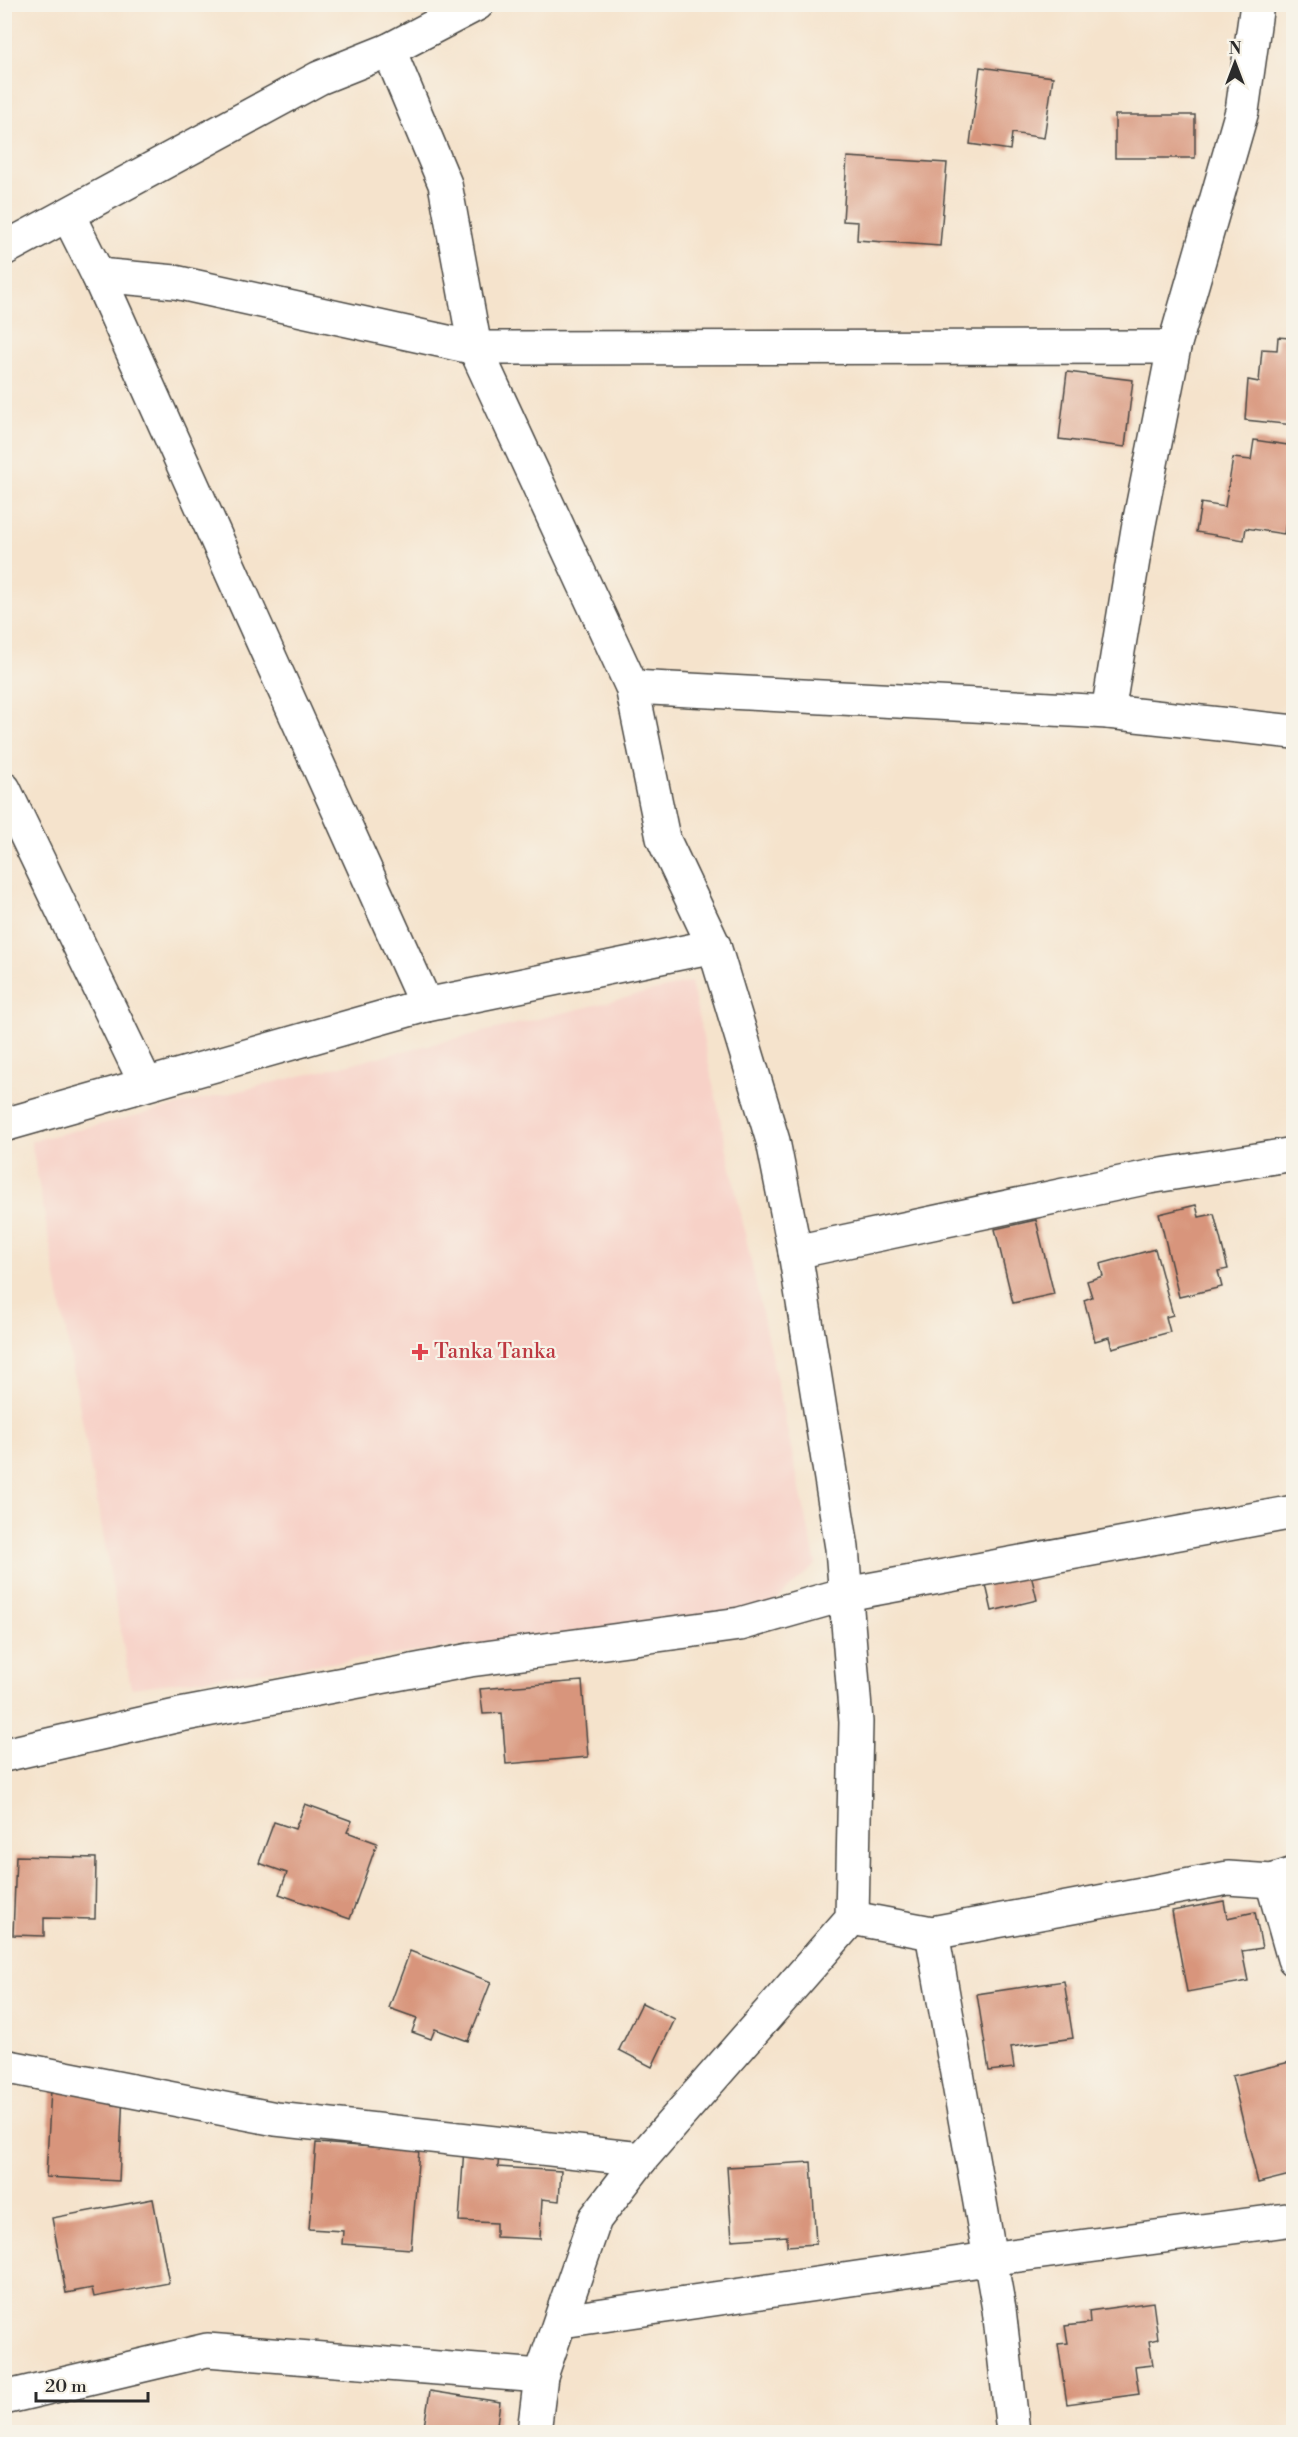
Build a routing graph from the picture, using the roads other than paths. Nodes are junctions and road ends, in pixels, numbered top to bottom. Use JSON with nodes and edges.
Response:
{"nodes":[{"id":1,"x":477,"y":4,"type":"edge"},
{"id":2,"x":1257,"y":4,"type":"edge"},
{"id":3,"x":389,"y":50,"type":"junction"},
{"id":4,"x":68,"y":215,"type":"junction"},
{"id":5,"x":4,"y":249,"type":"edge"},
{"id":6,"x":98,"y":275,"type":"junction"},
{"id":7,"x":1174,"y":347,"type":"junction"},
{"id":8,"x":475,"y":348,"type":"junction"},
{"id":9,"x":632,"y":687,"type":"junction"},
{"id":10,"x":1107,"y":712,"type":"junction"},
{"id":11,"x":1293,"y":732,"type":"edge"},
{"id":12,"x":4,"y":789,"type":"edge"},
{"id":13,"x":714,"y":946,"type":"junction"},
{"id":14,"x":426,"y":1005,"type":"junction"},
{"id":15,"x":146,"y":1084,"type":"junction"},
{"id":16,"x":4,"y":1125,"type":"edge"},
{"id":17,"x":1293,"y":1154,"type":"edge"},
{"id":18,"x":795,"y":1252,"type":"junction"},
{"id":19,"x":1293,"y":1512,"type":"edge"},
{"id":20,"x":846,"y":1594,"type":"junction"},
{"id":21,"x":4,"y":1755,"type":"edge"},
{"id":22,"x":1282,"y":1878,"type":"edge"},
{"id":23,"x":852,"y":1918,"type":"junction"},
{"id":24,"x":932,"y":1933,"type":"junction"},
{"id":25,"x":1293,"y":1959,"type":"edge"},
{"id":26,"x":4,"y":2066,"type":"edge"},
{"id":27,"x":640,"y":2159,"type":"junction"},
{"id":28,"x":1293,"y":2219,"type":"edge"},
{"id":29,"x":988,"y":2259,"type":"junction"},
{"id":30,"x":562,"y":2321,"type":"junction"},
{"id":31,"x":541,"y":2376,"type":"junction"},
{"id":32,"x":4,"y":2398,"type":"edge"},
{"id":33,"x":534,"y":2433,"type":"edge"},
{"id":34,"x":1012,"y":2433,"type":"edge"}],
"edges":[{"from":1,"to":3,"type":"street"},
{"from":2,"to":7,"type":"street"},
{"from":3,"to":4,"type":"street"},
{"from":3,"to":8,"type":"street"},
{"from":4,"to":5,"type":"street"},
{"from":4,"to":6,"type":"street"},
{"from":6,"to":8,"type":"street"},
{"from":6,"to":14,"type":"street"},
{"from":7,"to":8,"type":"street"},
{"from":7,"to":10,"type":"street"},
{"from":8,"to":9,"type":"street"},
{"from":9,"to":10,"type":"street"},
{"from":9,"to":13,"type":"street"},
{"from":10,"to":11,"type":"street"},
{"from":12,"to":15,"type":"street"},
{"from":13,"to":14,"type":"street"},
{"from":13,"to":18,"type":"street"},
{"from":14,"to":15,"type":"street"},
{"from":15,"to":16,"type":"street"},
{"from":17,"to":18,"type":"street"},
{"from":18,"to":20,"type":"street"},
{"from":19,"to":20,"type":"street"},
{"from":20,"to":21,"type":"street"},
{"from":20,"to":23,"type":"street"},
{"from":22,"to":24,"type":"street"},
{"from":22,"to":25,"type":"street"},
{"from":23,"to":24,"type":"street"},
{"from":23,"to":27,"type":"street"},
{"from":24,"to":29,"type":"street"},
{"from":26,"to":27,"type":"street"},
{"from":27,"to":30,"type":"street"},
{"from":28,"to":29,"type":"street"},
{"from":29,"to":30,"type":"street"},
{"from":29,"to":34,"type":"street"},
{"from":30,"to":31,"type":"street"},
{"from":31,"to":32,"type":"street"},
{"from":31,"to":33,"type":"street"}]}
